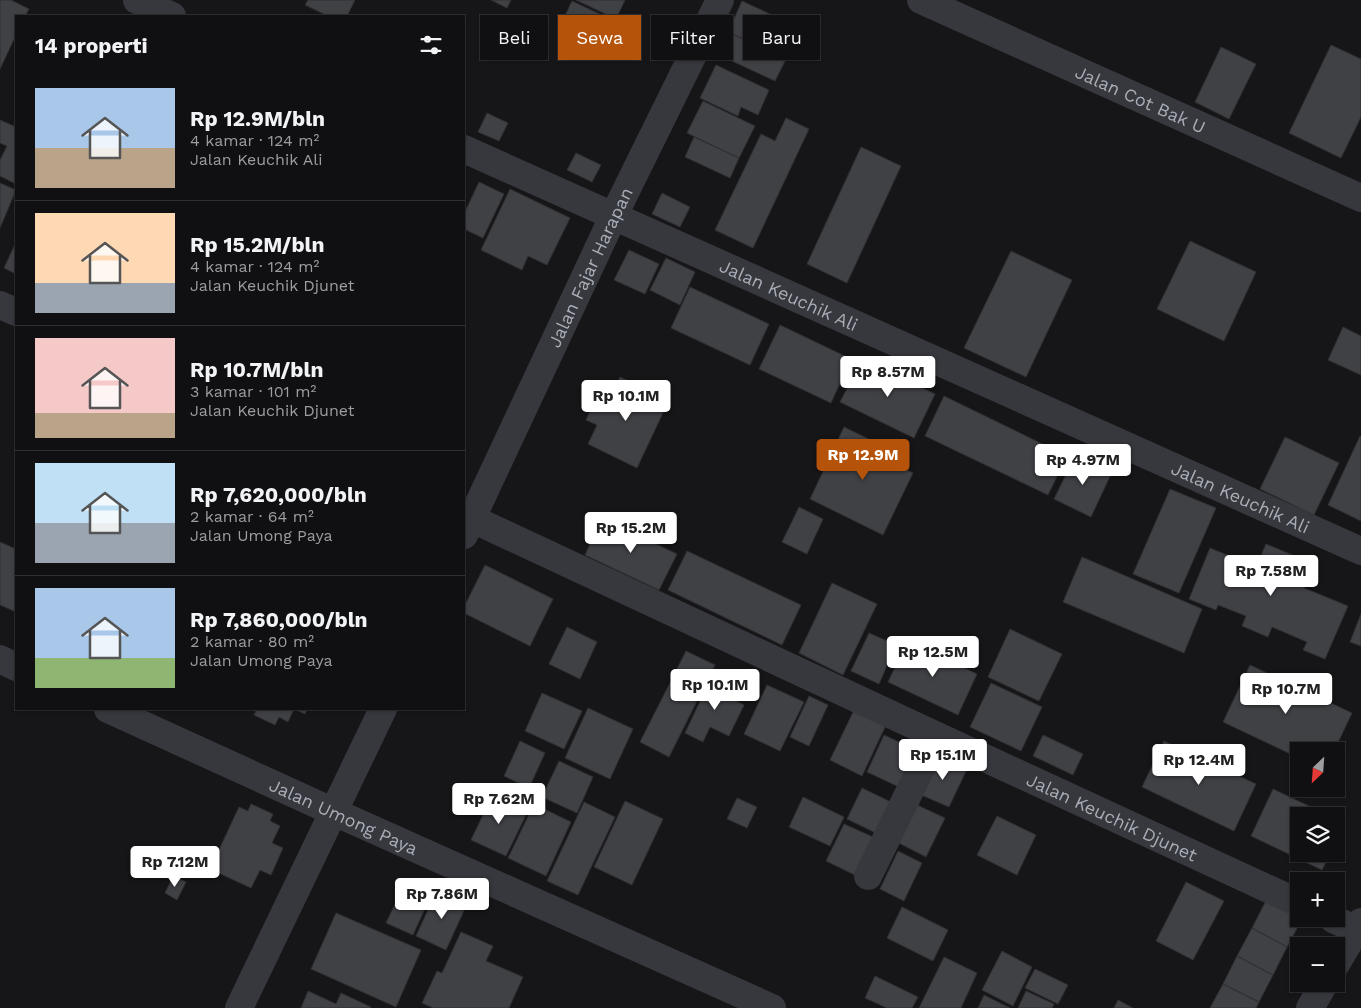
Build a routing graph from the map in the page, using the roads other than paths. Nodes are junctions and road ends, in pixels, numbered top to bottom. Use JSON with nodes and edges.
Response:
{"nodes":[{"id":1,"x":137,"y":0,"type":"edge"},
{"id":2,"x":720,"y":0,"type":"edge"},
{"id":3,"x":921,"y":0,"type":"edge"},
{"id":4,"x":170,"y":15,"type":"edge"},
{"id":5,"x":465,"y":149,"type":"edge"},
{"id":6,"x":1361,"y":198,"type":"edge"},
{"id":7,"x":613,"y":217,"type":"junction"},
{"id":8,"x":0,"y":305,"type":"edge"},
{"id":9,"x":15,"y":312,"type":"edge"},
{"id":10,"x":466,"y":523,"type":"edge"},
{"id":11,"x":1361,"y":551,"type":"edge"},
{"id":12,"x":0,"y":659,"type":"edge"},
{"id":13,"x":15,"y":666,"type":"edge"},
{"id":14,"x":110,"y":710,"type":"edge"},
{"id":15,"x":383,"y":710,"type":"edge"},
{"id":16,"x":936,"y":736,"type":"junction"},
{"id":17,"x":334,"y":812,"type":"junction"},
{"id":18,"x":868,"y":876,"type":"dead end"},
{"id":19,"x":1290,"y":899,"type":"edge"},
{"id":20,"x":1345,"y":922,"type":"edge"},
{"id":21,"x":1359,"y":926,"type":"edge"},
{"id":22,"x":1345,"y":949,"type":"edge"},
{"id":23,"x":1319,"y":992,"type":"edge"},
{"id":24,"x":239,"y":1008,"type":"edge"},
{"id":25,"x":772,"y":1008,"type":"edge"},
{"id":26,"x":1310,"y":1008,"type":"edge"}],
"edges":[{"from":1,"to":4,"type":"street"},
{"from":2,"to":7,"type":"street","name":"Jalan Fajar Harapan"},
{"from":3,"to":6,"type":"street","name":"Jalan Cot Bak U"},
{"from":5,"to":7,"type":"street","name":"Jalan Keuchik Ali"},
{"from":7,"to":10,"type":"street","name":"Jalan Fajar Harapan"},
{"from":7,"to":11,"type":"street","name":"Jalan Keuchik Ali"},
{"from":8,"to":9,"type":"street"},
{"from":10,"to":16,"type":"street","name":"Jalan Keuchik Djunet"},
{"from":12,"to":13,"type":"street"},
{"from":14,"to":17,"type":"street","name":"Jalan Umong Paya"},
{"from":15,"to":17,"type":"street"},
{"from":16,"to":18,"type":"street"},
{"from":16,"to":19,"type":"street","name":"Jalan Keuchik Djunet"},
{"from":17,"to":24,"type":"street"},
{"from":17,"to":25,"type":"street","name":"Jalan Umong Paya"},
{"from":20,"to":21,"type":"street"},
{"from":21,"to":22,"type":"street"},
{"from":23,"to":26,"type":"street"}]}
